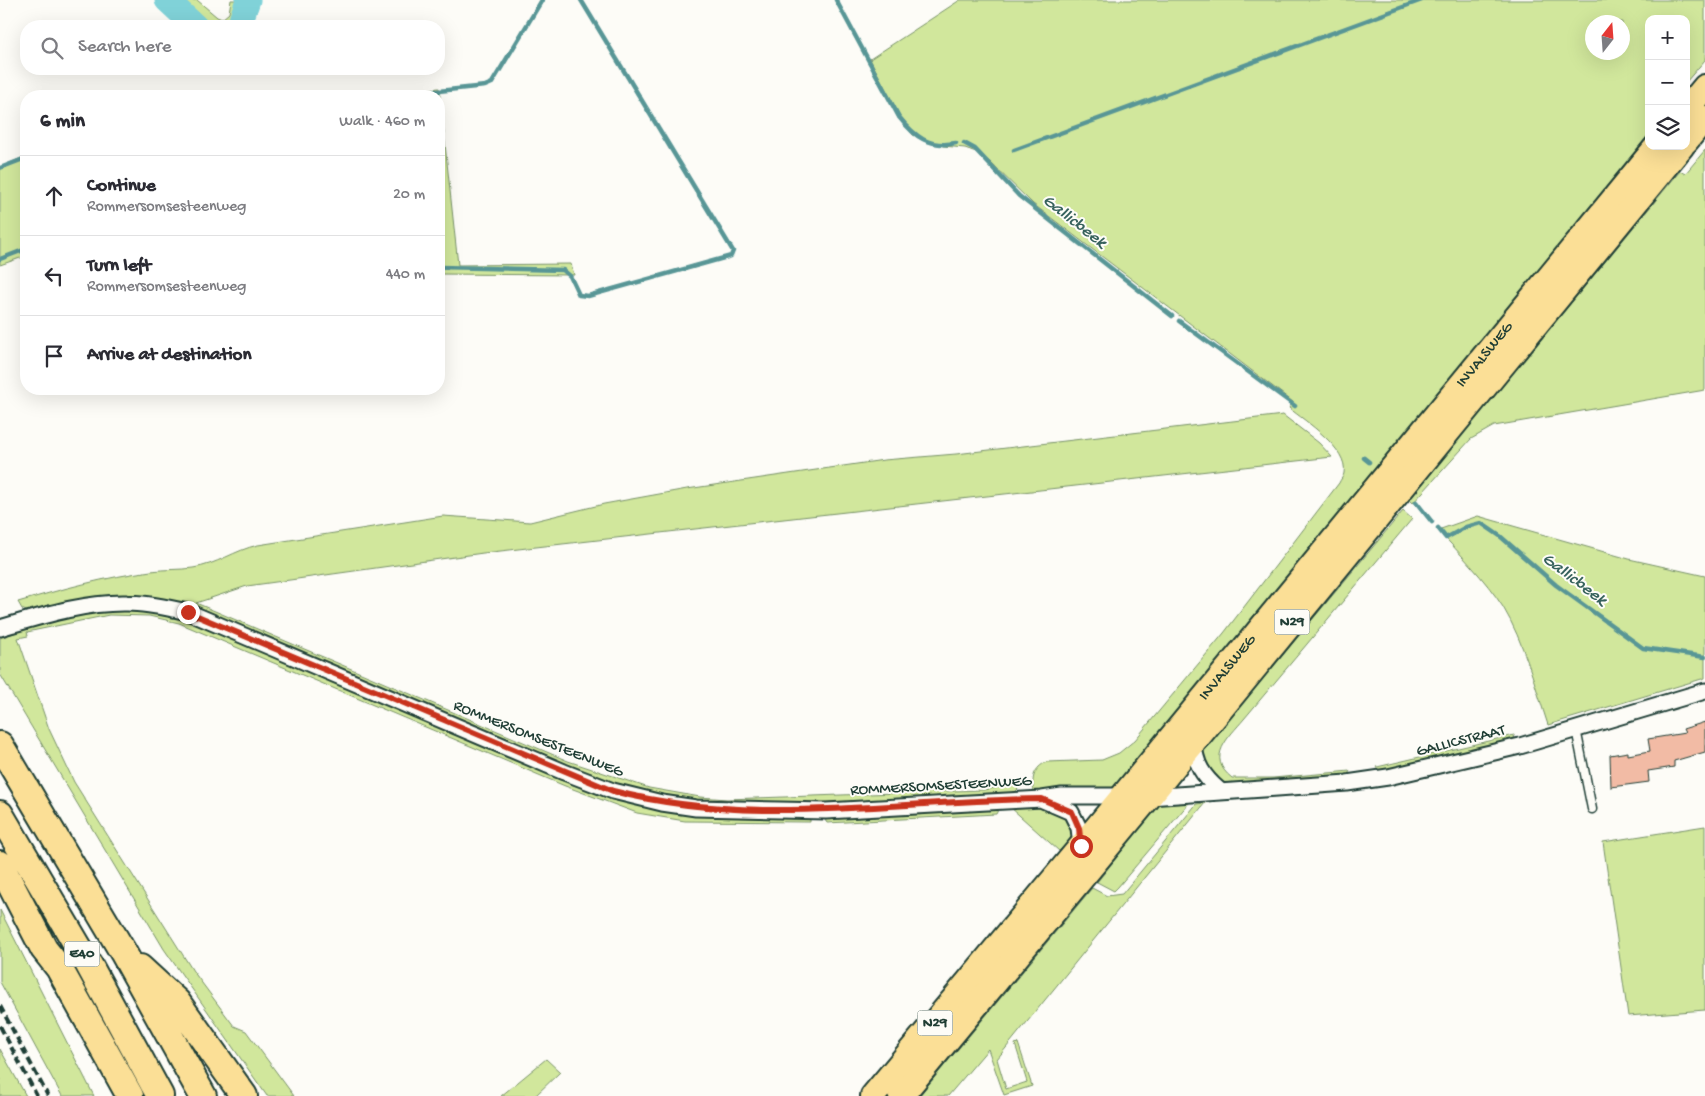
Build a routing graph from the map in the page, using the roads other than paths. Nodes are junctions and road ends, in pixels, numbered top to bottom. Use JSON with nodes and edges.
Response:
{"nodes":[{"id":1,"x":1705,"y":87,"type":"edge"},
{"id":2,"x":1690,"y":105,"type":"edge"},
{"id":3,"x":1705,"y":118,"type":"edge"},
{"id":4,"x":1690,"y":136,"type":"edge"},
{"id":5,"x":1654,"y":150,"type":"edge"},
{"id":6,"x":1679,"y":150,"type":"edge"},
{"id":7,"x":0,"y":628,"type":"edge"},
{"id":8,"x":1705,"y":691,"type":"edge"},
{"id":9,"x":1576,"y":729,"type":"junction"},
{"id":10,"x":1194,"y":743,"type":"junction"},
{"id":11,"x":0,"y":746,"type":"edge"},
{"id":12,"x":1219,"y":790,"type":"junction"},
{"id":13,"x":1123,"y":796,"type":"junction"},
{"id":14,"x":1149,"y":797,"type":"junction"},
{"id":15,"x":1042,"y":799,"type":"junction"},
{"id":16,"x":1592,"y":809,"type":"dead end"},
{"id":17,"x":0,"y":814,"type":"edge"},
{"id":18,"x":1081,"y":846,"type":"junction"},
{"id":19,"x":0,"y":864,"type":"edge"},
{"id":20,"x":44,"y":949,"type":"junction"},
{"id":21,"x":123,"y":952,"type":"junction"},
{"id":22,"x":112,"y":1096,"type":"edge"},
{"id":23,"x":130,"y":1096,"type":"edge"},
{"id":24,"x":160,"y":1096,"type":"edge"},
{"id":25,"x":203,"y":1096,"type":"edge"},
{"id":26,"x":244,"y":1096,"type":"edge"},
{"id":27,"x":873,"y":1096,"type":"edge"},
{"id":28,"x":901,"y":1096,"type":"edge"}],
"edges":[{"from":1,"to":2,"type":"highway"},
{"from":3,"to":4,"type":"highway"},
{"from":5,"to":13,"type":"highway","name":"INVALSWEG","number":"N29"},
{"from":6,"to":10,"type":"highway","name":"INVALSWEG","number":"N29"},
{"from":7,"to":15,"type":"street","name":"ROMMERSOMSESTEENWEG"},
{"from":8,"to":9,"type":"street","name":"GALLICSTRAAT"},
{"from":9,"to":12,"type":"street","name":"GALLICSTRAAT"},
{"from":9,"to":16,"type":"lane"},
{"from":10,"to":12,"type":"street"},
{"from":10,"to":14,"type":"highway","name":"INVALSWEG","number":"N29"},
{"from":11,"to":21,"type":"highway","number":"E40"},
{"from":12,"to":14,"type":"street","name":"GALLICSTRAAT"},
{"from":13,"to":15,"type":"street","name":"ROMMERSOMSESTEENWEG"},
{"from":13,"to":18,"type":"highway","name":"INVALSWEG","number":"N29"},
{"from":14,"to":28,"type":"highway","name":"INVALSWEG","number":"N29"},
{"from":15,"to":18,"type":"street","name":"ROMMERSOMSESTEENWEG"},
{"from":17,"to":24,"type":"highway","number":"E40"},
{"from":18,"to":27,"type":"highway","name":"INVALSWEG","number":"N29"},
{"from":19,"to":20,"type":"highway"},
{"from":20,"to":22,"type":"highway"},
{"from":20,"to":23,"type":"highway"},
{"from":21,"to":25,"type":"highway","number":"E40"},
{"from":21,"to":26,"type":"highway"}]}
